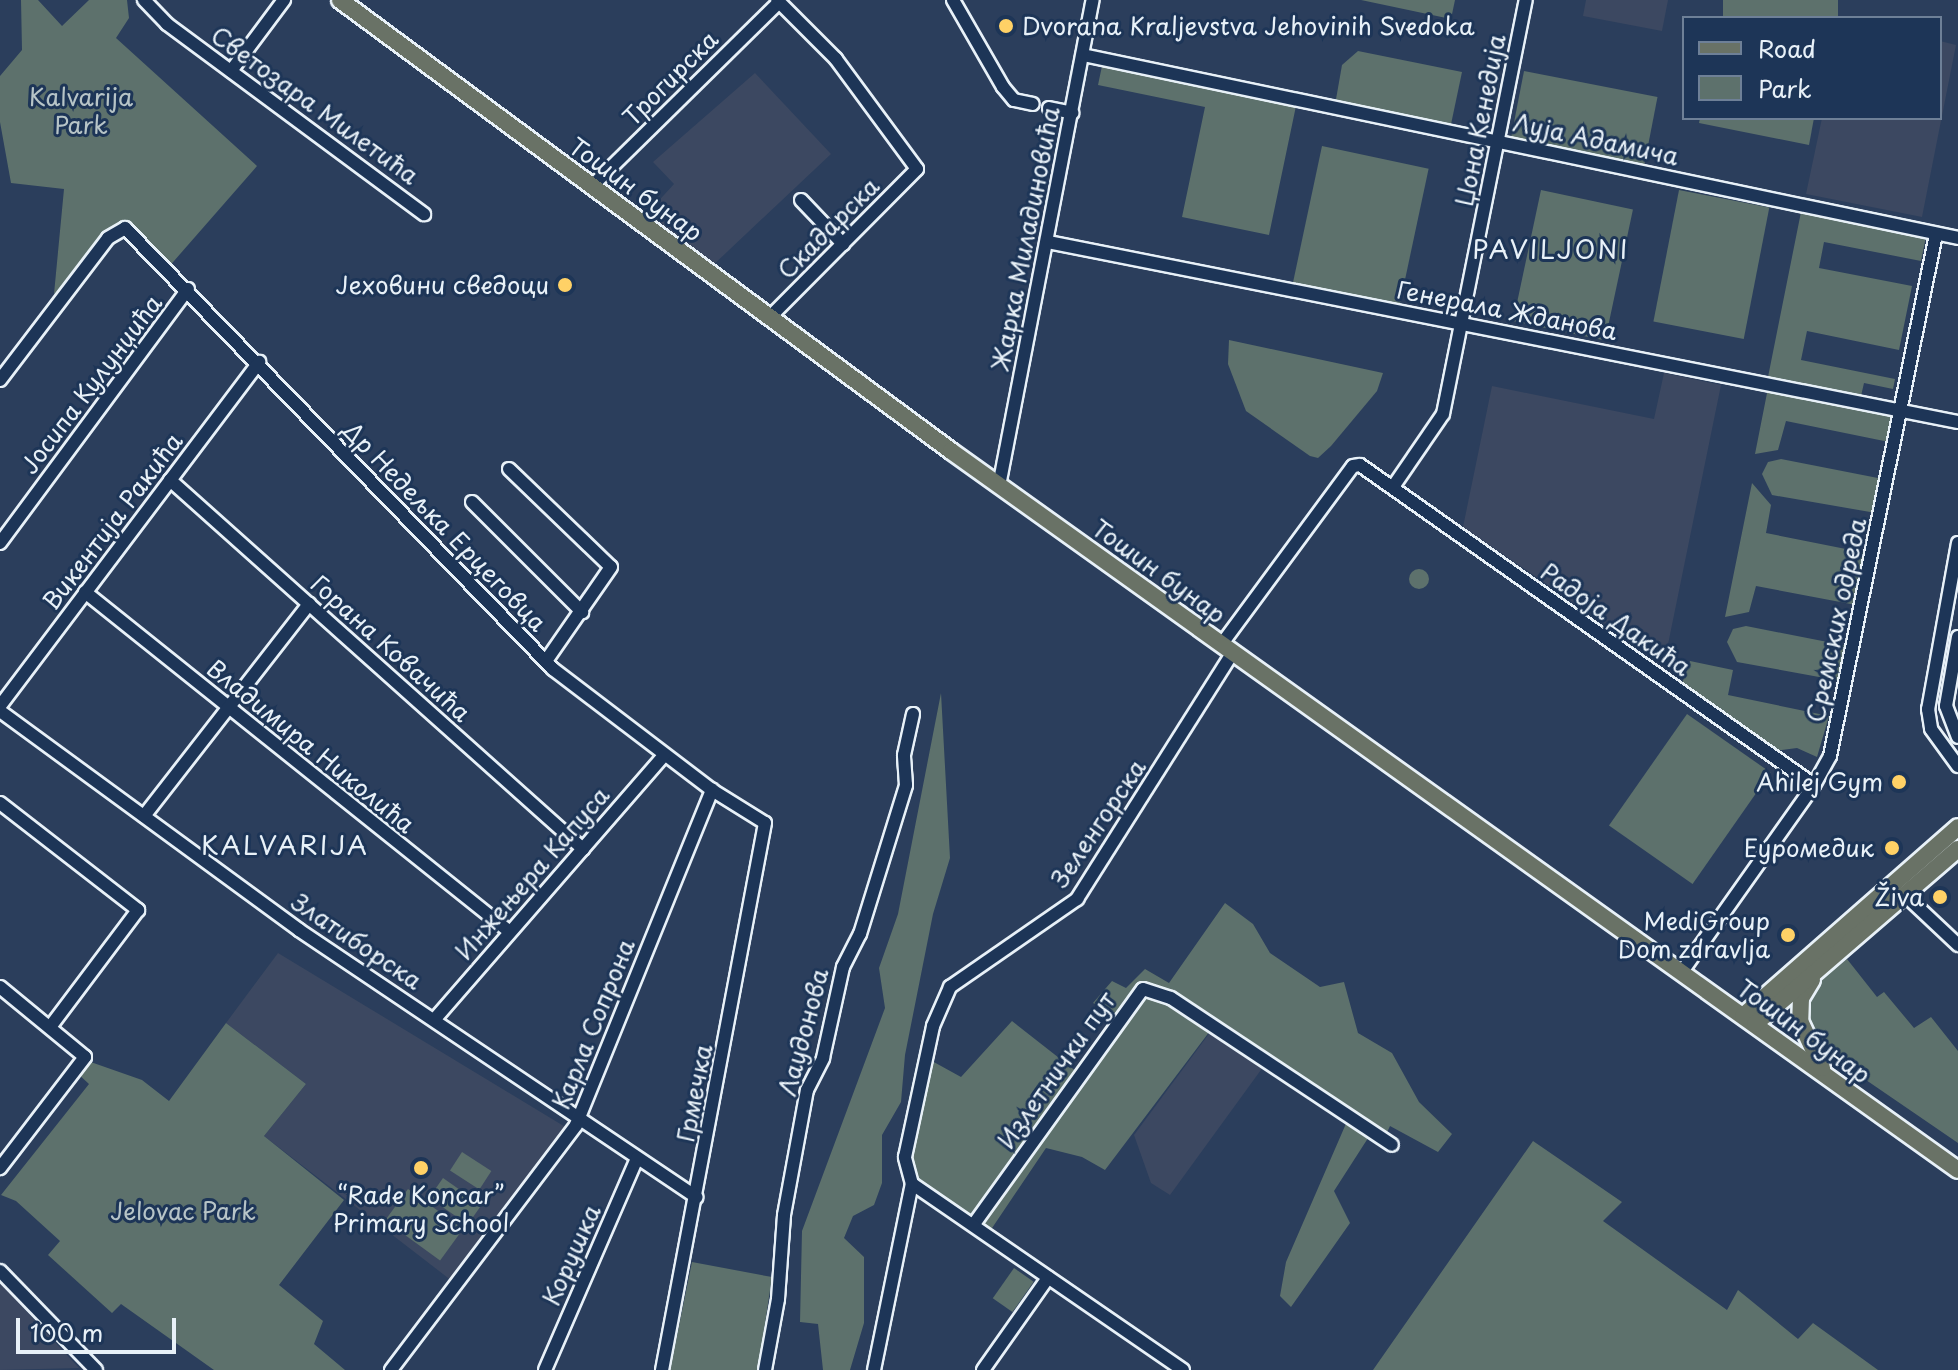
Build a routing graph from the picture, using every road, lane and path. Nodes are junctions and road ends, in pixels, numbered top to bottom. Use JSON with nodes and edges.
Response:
{"nodes":[{"id":1,"x":144,"y":0,"type":"edge"},
{"id":2,"x":284,"y":0,"type":"edge"},
{"id":3,"x":340,"y":0,"type":"edge"},
{"id":4,"x":953,"y":0,"type":"edge"},
{"id":5,"x":1093,"y":0,"type":"edge"},
{"id":6,"x":1526,"y":0,"type":"edge"},
{"id":7,"x":778,"y":1,"type":"edge"},
{"id":8,"x":1083,"y":55,"type":"junction"},
{"id":9,"x":231,"y":71,"type":"junction"},
{"id":10,"x":1033,"y":104,"type":"dead end"},
{"id":11,"x":1049,"y":108,"type":"dead end"},
{"id":12,"x":1072,"y":113,"type":"junction"},
{"id":13,"x":1498,"y":142,"type":"junction"},
{"id":14,"x":592,"y":186,"type":"junction"},
{"id":15,"x":801,"y":200,"type":"dead end"},
{"id":16,"x":424,"y":214,"type":"dead end"},
{"id":17,"x":1936,"y":234,"type":"junction"},
{"id":18,"x":1958,"y":238,"type":"edge"},
{"id":19,"x":1048,"y":242,"type":"junction"},
{"id":20,"x":843,"y":244,"type":"junction"},
{"id":21,"x":188,"y":289,"type":"junction"},
{"id":22,"x":769,"y":318,"type":"junction"},
{"id":23,"x":1462,"y":323,"type":"junction"},
{"id":24,"x":259,"y":362,"type":"junction"},
{"id":25,"x":0,"y":380,"type":"edge"},
{"id":26,"x":1901,"y":411,"type":"junction"},
{"id":27,"x":1958,"y":422,"type":"edge"},
{"id":28,"x":509,"y":469,"type":"dead end"},
{"id":29,"x":170,"y":480,"type":"junction"},
{"id":30,"x":999,"y":486,"type":"junction"},
{"id":31,"x":1393,"y":487,"type":"junction"},
{"id":32,"x":472,"y":502,"type":"dead end"},
{"id":33,"x":0,"y":543,"type":"edge"},
{"id":34,"x":1958,"y":543,"type":"edge"},
{"id":35,"x":85,"y":592,"type":"junction"},
{"id":36,"x":309,"y":604,"type":"junction"},
{"id":37,"x":582,"y":612,"type":"junction"},
{"id":38,"x":1958,"y":637,"type":"edge"},
{"id":39,"x":1227,"y":650,"type":"junction"},
{"id":40,"x":546,"y":661,"type":"junction"},
{"id":41,"x":226,"y":706,"type":"junction"},
{"id":42,"x":0,"y":709,"type":"edge"},
{"id":43,"x":913,"y":714,"type":"dead end"},
{"id":44,"x":1958,"y":737,"type":"edge"},
{"id":45,"x":664,"y":755,"type":"junction"},
{"id":46,"x":1958,"y":766,"type":"edge"},
{"id":47,"x":1814,"y":785,"type":"junction"},
{"id":48,"x":712,"y":790,"type":"junction"},
{"id":49,"x":0,"y":803,"type":"edge"},
{"id":50,"x":144,"y":816,"type":"junction"},
{"id":51,"x":765,"y":823,"type":"joint"},
{"id":52,"x":1958,"y":827,"type":"edge"},
{"id":53,"x":583,"y":849,"type":"junction"},
{"id":54,"x":1958,"y":849,"type":"edge"},
{"id":55,"x":1905,"y":895,"type":"junction"},
{"id":56,"x":510,"y":932,"type":"junction"},
{"id":57,"x":1958,"y":945,"type":"edge"},
{"id":58,"x":1820,"y":969,"type":"junction"},
{"id":59,"x":1681,"y":973,"type":"junction"},
{"id":60,"x":0,"y":987,"type":"edge"},
{"id":61,"x":434,"y":1020,"type":"junction"},
{"id":62,"x":1749,"y":1020,"type":"junction"},
{"id":63,"x":51,"y":1026,"type":"junction"},
{"id":64,"x":1828,"y":1077,"type":"junction"},
{"id":65,"x":578,"y":1120,"type":"junction"},
{"id":66,"x":1392,"y":1145,"type":"dead end"},
{"id":67,"x":637,"y":1158,"type":"junction"},
{"id":68,"x":0,"y":1168,"type":"edge"},
{"id":69,"x":1958,"y":1170,"type":"edge"},
{"id":70,"x":912,"y":1184,"type":"junction"},
{"id":71,"x":697,"y":1197,"type":"junction"},
{"id":72,"x":974,"y":1224,"type":"junction"},
{"id":73,"x":0,"y":1271,"type":"edge"},
{"id":74,"x":1048,"y":1278,"type":"junction"},
{"id":75,"x":96,"y":1370,"type":"edge"},
{"id":76,"x":391,"y":1370,"type":"edge"},
{"id":77,"x":545,"y":1370,"type":"edge"},
{"id":78,"x":662,"y":1370,"type":"edge"},
{"id":79,"x":765,"y":1370,"type":"edge"},
{"id":80,"x":874,"y":1370,"type":"edge"},
{"id":81,"x":983,"y":1370,"type":"edge"},
{"id":82,"x":1183,"y":1370,"type":"edge"}],
"edges":[{"from":1,"to":9,"type":"street","name":"Светозара Милетића"},
{"from":2,"to":9,"type":"street"},
{"from":3,"to":14,"type":"main road","name":"Тошин бунар"},
{"from":4,"to":10,"type":"street"},
{"from":5,"to":8,"type":"street","name":"Жарка Миладиновића"},
{"from":6,"to":13,"type":"street","name":"Џона Кенедија"},
{"from":7,"to":14,"type":"street","name":"Трогирска"},
{"from":7,"to":20,"type":"street","name":"Скадарска"},
{"from":8,"to":12,"type":"street","name":"Жарка Миладиновића"},
{"from":8,"to":13,"type":"street","name":"Луја Адамича"},
{"from":9,"to":16,"type":"street","name":"Светозара Милетића"},
{"from":11,"to":12,"type":"street"},
{"from":12,"to":19,"type":"street","name":"Жарка Миладиновића"},
{"from":13,"to":17,"type":"street","name":"Луја Адамича"},
{"from":13,"to":23,"type":"street","name":"Џона Кенедија"},
{"from":14,"to":22,"type":"main road","name":"Тошин бунар"},
{"from":15,"to":20,"type":"street"},
{"from":17,"to":18,"type":"street","name":"Луја Адамича"},
{"from":17,"to":26,"type":"street","name":"Сремских одреда"},
{"from":19,"to":23,"type":"street","name":"Генерала Жданова"},
{"from":19,"to":30,"type":"street","name":"Жарка Миладиновића"},
{"from":20,"to":22,"type":"street","name":"Скадарска"},
{"from":21,"to":24,"type":"street","name":"Др Недељка Ерцеговца"},
{"from":21,"to":25,"type":"street","name":"Др Недељка Ерцеговца"},
{"from":21,"to":33,"type":"street","name":"Јосипа Кулунџића"},
{"from":22,"to":30,"type":"main road","name":"Тошин бунар"},
{"from":23,"to":26,"type":"street","name":"Генерала Жданова"},
{"from":23,"to":31,"type":"street","name":"Џона Кенедија"},
{"from":24,"to":29,"type":"street","name":"Викентија Ракића"},
{"from":24,"to":40,"type":"street","name":"Др Недељка Ерцеговца"},
{"from":26,"to":27,"type":"street","name":"Генерала Жданова"},
{"from":26,"to":47,"type":"street","name":"Сремских одреда"},
{"from":28,"to":37,"type":"street"},
{"from":29,"to":35,"type":"street","name":"Викентија Ракића"},
{"from":29,"to":36,"type":"street","name":"Горана Ковачића"},
{"from":30,"to":39,"type":"main road","name":"Тошин бунар"},
{"from":31,"to":39,"type":"street"},
{"from":31,"to":47,"type":"street","name":"Радоја Дакића"},
{"from":32,"to":37,"type":"street"},
{"from":34,"to":46,"type":"street"},
{"from":35,"to":41,"type":"street","name":"Владимира Николића"},
{"from":35,"to":42,"type":"street","name":"Викентија Ракића"},
{"from":36,"to":41,"type":"street"},
{"from":36,"to":53,"type":"street","name":"Горана Ковачића"},
{"from":37,"to":40,"type":"street"},
{"from":38,"to":44,"type":"street"},
{"from":39,"to":59,"type":"main road","name":"Тошин бунар"},
{"from":39,"to":70,"type":"street","name":"Зеленгорска"},
{"from":40,"to":45,"type":"street","name":"Др Недељка Ерцеговца"},
{"from":41,"to":50,"type":"street"},
{"from":41,"to":56,"type":"street","name":"Владимира Николића"},
{"from":42,"to":50,"type":"street","name":"Златиборска"},
{"from":43,"to":79,"type":"street","name":"Лаудонова"},
{"from":45,"to":48,"type":"street","name":"Др Недељка Ерцеговца"},
{"from":45,"to":53,"type":"street","name":"Инжењера Капуса"},
{"from":47,"to":59,"type":"street","name":"Сремских одреда"},
{"from":48,"to":51,"type":"street","name":"Др Недељка Ерцеговца"},
{"from":48,"to":65,"type":"street","name":"Карла Сопрона"},
{"from":49,"to":63,"type":"street"},
{"from":50,"to":61,"type":"street","name":"Златиборска"},
{"from":51,"to":71,"type":"street","name":"Грмечка"},
{"from":52,"to":62,"type":"main road"},
{"from":53,"to":56,"type":"street","name":"Инжењера Капуса"},
{"from":54,"to":55,"type":"main road"},
{"from":55,"to":57,"type":"street"},
{"from":55,"to":58,"type":"main road"},
{"from":56,"to":61,"type":"street","name":"Инжењера Капуса"},
{"from":58,"to":62,"type":"main road"},
{"from":58,"to":64,"type":"main road"},
{"from":59,"to":62,"type":"main road","name":"Тошин бунар"},
{"from":60,"to":63,"type":"street"},
{"from":61,"to":65,"type":"street","name":"Златиборска"},
{"from":62,"to":64,"type":"main road","name":"Тошин бунар"},
{"from":63,"to":68,"type":"street"},
{"from":64,"to":69,"type":"main road","name":"Тошин бунар"},
{"from":65,"to":67,"type":"street","name":"Златиборска"},
{"from":65,"to":76,"type":"street","name":"Карла Сопрона"},
{"from":66,"to":72,"type":"street","name":"Излетнички пут"},
{"from":67,"to":71,"type":"street","name":"Златиборска"},
{"from":67,"to":77,"type":"street","name":"Корушка"},
{"from":70,"to":72,"type":"street"},
{"from":70,"to":80,"type":"street","name":"Зеленгорска"},
{"from":71,"to":78,"type":"street","name":"Грмечка"},
{"from":72,"to":74,"type":"street"},
{"from":73,"to":75,"type":"street"},
{"from":74,"to":81,"type":"street"},
{"from":74,"to":82,"type":"street"}]}
